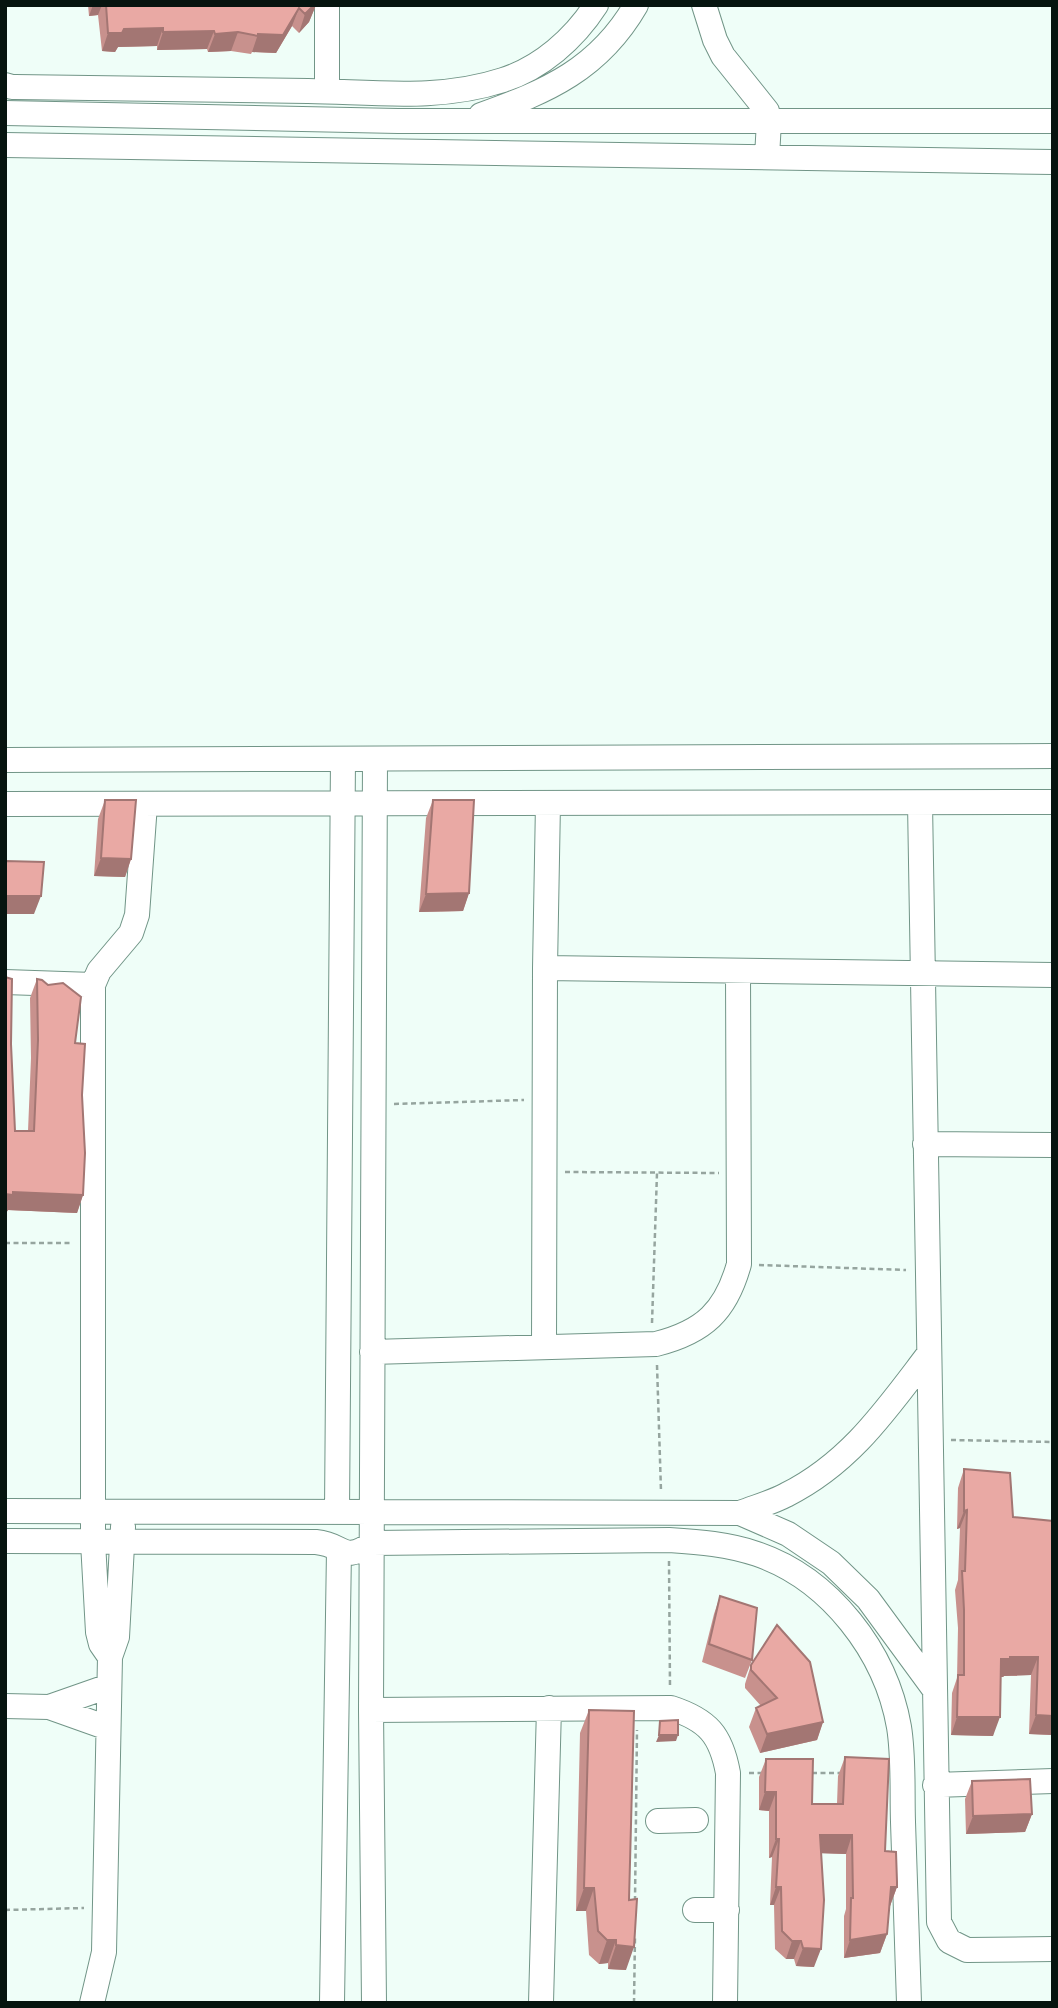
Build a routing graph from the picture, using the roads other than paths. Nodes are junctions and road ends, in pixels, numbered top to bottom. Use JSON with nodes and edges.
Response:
{"nodes":[{"id":1,"x":327,"y":5,"type":"edge"},
{"id":2,"x":596,"y":5,"type":"edge"},
{"id":3,"x":636,"y":5,"type":"edge"},
{"id":4,"x":704,"y":5,"type":"edge"},
{"id":5,"x":5,"y":85,"type":"edge"},
{"id":6,"x":327,"y":92,"type":"junction"},
{"id":7,"x":5,"y":113,"type":"edge"},
{"id":8,"x":467,"y":121,"type":"junction"},
{"id":9,"x":769,"y":121,"type":"junction"},
{"id":10,"x":1053,"y":121,"type":"edge"},
{"id":11,"x":5,"y":145,"type":"edge"},
{"id":12,"x":461,"y":152,"type":"junction"},
{"id":13,"x":767,"y":157,"type":"junction"},
{"id":14,"x":1053,"y":162,"type":"edge"},
{"id":15,"x":1053,"y":756,"type":"edge"},
{"id":16,"x":343,"y":759,"type":"junction"},
{"id":17,"x":375,"y":759,"type":"junction"},
{"id":18,"x":5,"y":760,"type":"edge"},
{"id":19,"x":1053,"y":802,"type":"edge"},
{"id":20,"x":344,"y":803,"type":"junction"},
{"id":21,"x":548,"y":803,"type":"junction"},
{"id":22,"x":920,"y":803,"type":"junction"},
{"id":23,"x":5,"y":804,"type":"edge"},
{"id":24,"x":145,"y":804,"type":"junction"},
{"id":25,"x":373,"y":804,"type":"junction"},
{"id":26,"x":545,"y":968,"type":"junction"},
{"id":27,"x":738,"y":971,"type":"junction"},
{"id":28,"x":922,"y":973,"type":"junction"},
{"id":29,"x":1053,"y":975,"type":"edge"},
{"id":30,"x":5,"y":982,"type":"edge"},
{"id":31,"x":93,"y":985,"type":"junction"},
{"id":32,"x":925,"y":1144,"type":"junction"},
{"id":33,"x":1053,"y":1145,"type":"edge"},
{"id":34,"x":544,"y":1347,"type":"junction"},
{"id":35,"x":372,"y":1352,"type":"junction"},
{"id":36,"x":928,"y":1355,"type":"junction"},
{"id":37,"x":5,"y":1511,"type":"edge"},
{"id":38,"x":93,"y":1511,"type":"junction"},
{"id":39,"x":124,"y":1511,"type":"junction"},
{"id":40,"x":337,"y":1511,"type":"junction"},
{"id":41,"x":371,"y":1511,"type":"junction"},
{"id":42,"x":740,"y":1513,"type":"junction"},
{"id":43,"x":5,"y":1541,"type":"edge"},
{"id":44,"x":123,"y":1541,"type":"junction"},
{"id":45,"x":93,"y":1542,"type":"junction"},
{"id":46,"x":373,"y":1543,"type":"junction"},
{"id":47,"x":339,"y":1550,"type":"junction"},
{"id":48,"x":110,"y":1657,"type":"junction"},
{"id":49,"x":109,"y":1686,"type":"junction"},
{"id":50,"x":934,"y":1689,"type":"junction"},
{"id":51,"x":5,"y":1706,"type":"edge"},
{"id":52,"x":49,"y":1707,"type":"junction"},
{"id":53,"x":549,"y":1708,"type":"junction"},
{"id":54,"x":371,"y":1710,"type":"junction"},
{"id":55,"x":107,"y":1728,"type":"junction"},
{"id":56,"x":1053,"y":1781,"type":"edge"},
{"id":57,"x":935,"y":1786,"type":"junction"},
{"id":58,"x":696,"y":1820,"type":"dead end"},
{"id":59,"x":659,"y":1821,"type":"dead end"},
{"id":60,"x":695,"y":1910,"type":"dead end"},
{"id":61,"x":727,"y":1910,"type":"junction"},
{"id":62,"x":1053,"y":1949,"type":"edge"},
{"id":63,"x":92,"y":2003,"type":"edge"},
{"id":64,"x":332,"y":2003,"type":"edge"},
{"id":65,"x":374,"y":2003,"type":"edge"},
{"id":66,"x":541,"y":2003,"type":"edge"},
{"id":67,"x":725,"y":2003,"type":"edge"},
{"id":68,"x":908,"y":2003,"type":"edge"}],
"edges":[{"from":1,"to":6,"type":"street"},
{"from":2,"to":6,"type":"street"},
{"from":3,"to":8,"type":"street"},
{"from":4,"to":9,"type":"street"},
{"from":5,"to":6,"type":"street"},
{"from":7,"to":8,"type":"street"},
{"from":8,"to":9,"type":"street"},
{"from":8,"to":12,"type":"street"},
{"from":9,"to":10,"type":"street"},
{"from":9,"to":13,"type":"street"},
{"from":11,"to":12,"type":"street"},
{"from":12,"to":13,"type":"street"},
{"from":13,"to":14,"type":"street"},
{"from":15,"to":17,"type":"street"},
{"from":16,"to":17,"type":"street"},
{"from":16,"to":18,"type":"street"},
{"from":16,"to":20,"type":"street"},
{"from":17,"to":25,"type":"street"},
{"from":19,"to":22,"type":"street"},
{"from":20,"to":24,"type":"street"},
{"from":20,"to":25,"type":"street"},
{"from":20,"to":40,"type":"street"},
{"from":21,"to":22,"type":"street"},
{"from":21,"to":25,"type":"street"},
{"from":21,"to":26,"type":"street"},
{"from":22,"to":28,"type":"street"},
{"from":23,"to":24,"type":"street"},
{"from":24,"to":31,"type":"street"},
{"from":25,"to":35,"type":"street"},
{"from":26,"to":27,"type":"street"},
{"from":26,"to":34,"type":"street"},
{"from":27,"to":28,"type":"street"},
{"from":27,"to":34,"type":"street"},
{"from":28,"to":29,"type":"street"},
{"from":28,"to":32,"type":"street"},
{"from":30,"to":31,"type":"street"},
{"from":31,"to":38,"type":"street"},
{"from":32,"to":33,"type":"street"},
{"from":32,"to":36,"type":"street"},
{"from":34,"to":35,"type":"street"},
{"from":35,"to":41,"type":"street"},
{"from":36,"to":42,"type":"street"},
{"from":36,"to":50,"type":"street"},
{"from":37,"to":38,"type":"street"},
{"from":38,"to":39,"type":"street"},
{"from":38,"to":45,"type":"street"},
{"from":39,"to":40,"type":"street"},
{"from":39,"to":44,"type":"street"},
{"from":40,"to":41,"type":"street"},
{"from":41,"to":42,"type":"street"},
{"from":41,"to":46,"type":"street"},
{"from":42,"to":50,"type":"street"},
{"from":43,"to":45,"type":"street"},
{"from":44,"to":45,"type":"street"},
{"from":44,"to":47,"type":"street"},
{"from":44,"to":48,"type":"street"},
{"from":45,"to":48,"type":"street"},
{"from":46,"to":47,"type":"street"},
{"from":46,"to":54,"type":"street"},
{"from":46,"to":68,"type":"street"},
{"from":47,"to":64,"type":"street"},
{"from":48,"to":49,"type":"street"},
{"from":49,"to":52,"type":"street"},
{"from":49,"to":55,"type":"street"},
{"from":50,"to":57,"type":"street"},
{"from":51,"to":52,"type":"street"},
{"from":52,"to":55,"type":"street"},
{"from":53,"to":54,"type":"street"},
{"from":53,"to":61,"type":"street"},
{"from":53,"to":66,"type":"street"},
{"from":54,"to":65,"type":"street"},
{"from":55,"to":63,"type":"street"},
{"from":56,"to":57,"type":"street"},
{"from":57,"to":62,"type":"street"},
{"from":58,"to":59,"type":"street"},
{"from":60,"to":61,"type":"street"},
{"from":61,"to":67,"type":"street"}]}
